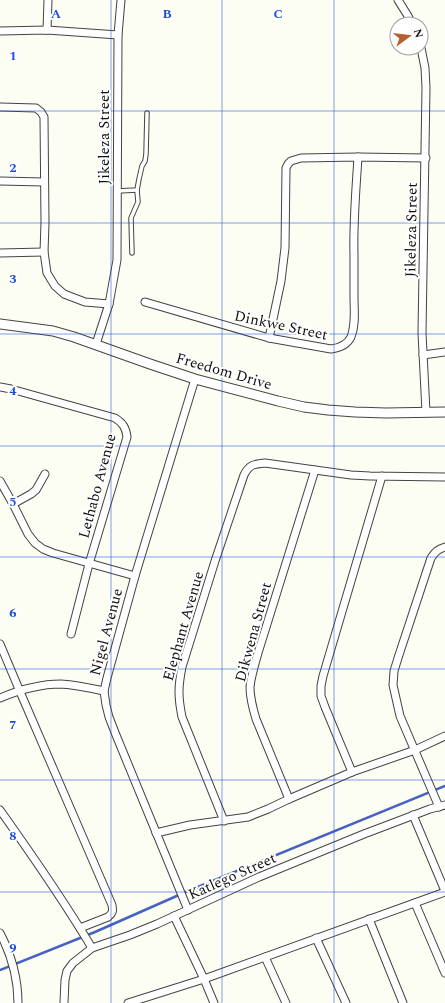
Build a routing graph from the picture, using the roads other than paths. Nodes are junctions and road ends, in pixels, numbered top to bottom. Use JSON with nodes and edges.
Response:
{"nodes":[{"id":1,"x":48,"y":0,"type":"edge"},
{"id":2,"x":121,"y":0,"type":"edge"},
{"id":3,"x":398,"y":0,"type":"edge"},
{"id":4,"x":408,"y":16,"type":"edge"},
{"id":5,"x":47,"y":30,"type":"junction"},
{"id":6,"x":0,"y":31,"type":"edge"},
{"id":7,"x":118,"y":35,"type":"junction"},
{"id":8,"x":423,"y":56,"type":"edge"},
{"id":9,"x":0,"y":106,"type":"edge"},
{"id":10,"x":147,"y":113,"type":"dead end"},
{"id":11,"x":358,"y":157,"type":"junction"},
{"id":12,"x":426,"y":158,"type":"junction"},
{"id":13,"x":0,"y":181,"type":"edge"},
{"id":14,"x":44,"y":182,"type":"junction"},
{"id":15,"x":137,"y":190,"type":"junction"},
{"id":16,"x":117,"y":191,"type":"junction"},
{"id":17,"x":44,"y":252,"type":"junction"},
{"id":18,"x":0,"y":253,"type":"edge"},
{"id":19,"x":132,"y":253,"type":"dead end"},
{"id":20,"x":145,"y":302,"type":"dead end"},
{"id":21,"x":109,"y":304,"type":"junction"},
{"id":22,"x":0,"y":324,"type":"edge"},
{"id":23,"x":269,"y":338,"type":"junction"},
{"id":24,"x":96,"y":344,"type":"junction"},
{"id":25,"x":445,"y":352,"type":"edge"},
{"id":26,"x":423,"y":355,"type":"junction"},
{"id":27,"x":195,"y":379,"type":"junction"},
{"id":28,"x":0,"y":387,"type":"edge"},
{"id":29,"x":426,"y":412,"type":"junction"},
{"id":30,"x":445,"y":412,"type":"edge"},
{"id":31,"x":315,"y":470,"type":"junction"},
{"id":32,"x":45,"y":474,"type":"dead end"},
{"id":33,"x":382,"y":476,"type":"junction"},
{"id":34,"x":445,"y":477,"type":"edge"},
{"id":35,"x":0,"y":481,"type":"edge"},
{"id":36,"x":13,"y":504,"type":"junction"},
{"id":37,"x":445,"y":547,"type":"edge"},
{"id":38,"x":89,"y":564,"type":"junction"},
{"id":39,"x":135,"y":576,"type":"junction"},
{"id":40,"x":71,"y":634,"type":"dead end"},
{"id":41,"x":0,"y":644,"type":"edge"},
{"id":42,"x":19,"y":690,"type":"junction"},
{"id":43,"x":104,"y":691,"type":"junction"},
{"id":44,"x":0,"y":698,"type":"edge"},
{"id":45,"x":445,"y":736,"type":"edge"},
{"id":46,"x":415,"y":750,"type":"junction"},
{"id":47,"x":352,"y":772,"type":"junction"},
{"id":48,"x":289,"y":799,"type":"junction"},
{"id":49,"x":442,"y":806,"type":"edge"},
{"id":50,"x":0,"y":810,"type":"edge"},
{"id":51,"x":412,"y":815,"type":"junction"},
{"id":52,"x":224,"y":821,"type":"junction"},
{"id":53,"x":156,"y":833,"type":"junction"},
{"id":54,"x":445,"y":891,"type":"edge"},
{"id":55,"x":415,"y":903,"type":"junction"},
{"id":56,"x":188,"y":910,"type":"junction"},
{"id":57,"x":174,"y":916,"type":"junction"},
{"id":58,"x":369,"y":919,"type":"junction"},
{"id":59,"x":80,"y":928,"type":"junction"},
{"id":60,"x":0,"y":933,"type":"edge"},
{"id":61,"x":316,"y":938,"type":"junction"},
{"id":62,"x":92,"y":948,"type":"junction"},
{"id":63,"x":265,"y":957,"type":"junction"},
{"id":64,"x":445,"y":973,"type":"edge"},
{"id":65,"x":204,"y":979,"type":"junction"},
{"id":66,"x":142,"y":1001,"type":"edge"},
{"id":67,"x":18,"y":1003,"type":"edge"},
{"id":68,"x":64,"y":1003,"type":"edge"},
{"id":69,"x":128,"y":1003,"type":"edge"},
{"id":70,"x":214,"y":1003,"type":"edge"},
{"id":71,"x":286,"y":1003,"type":"edge"},
{"id":72,"x":346,"y":1003,"type":"edge"},
{"id":73,"x":403,"y":1003,"type":"edge"}],
"edges":[{"from":1,"to":5,"type":"street"},
{"from":2,"to":7,"type":"street","name":"Jikeleza Street"},
{"from":3,"to":4,"type":"street"},
{"from":5,"to":6,"type":"street"},
{"from":5,"to":7,"type":"street"},
{"from":7,"to":16,"type":"street","name":"Jikeleza Street"},
{"from":8,"to":12,"type":"street","name":"Jikeleza Street"},
{"from":9,"to":14,"type":"street"},
{"from":10,"to":15,"type":"lane"},
{"from":11,"to":12,"type":"street"},
{"from":11,"to":23,"type":"street"},
{"from":11,"to":23,"type":"street","name":"Dinkwe Street"},
{"from":12,"to":26,"type":"street","name":"Jikeleza Street"},
{"from":13,"to":14,"type":"street"},
{"from":14,"to":17,"type":"street"},
{"from":15,"to":16,"type":"lane"},
{"from":15,"to":19,"type":"lane"},
{"from":16,"to":21,"type":"street","name":"Jikeleza Street"},
{"from":17,"to":18,"type":"street"},
{"from":17,"to":21,"type":"street"},
{"from":20,"to":23,"type":"street","name":"Dinkwe Street"},
{"from":21,"to":24,"type":"street","name":"Jikeleza Street"},
{"from":22,"to":24,"type":"street","name":"Freedom Drive"},
{"from":24,"to":27,"type":"street","name":"Freedom Drive"},
{"from":25,"to":26,"type":"street"},
{"from":26,"to":29,"type":"street","name":"Jikeleza Street"},
{"from":27,"to":29,"type":"street","name":"Freedom Drive"},
{"from":27,"to":39,"type":"street","name":"Nigel Avenue"},
{"from":28,"to":38,"type":"street","name":"Lethabo Avenue"},
{"from":29,"to":30,"type":"street","name":"Freedom Drive"},
{"from":31,"to":33,"type":"street","name":"Elephant Avenue"},
{"from":31,"to":48,"type":"street","name":"Dikwena Street"},
{"from":31,"to":52,"type":"street","name":"Elephant Avenue"},
{"from":32,"to":36,"type":"street"},
{"from":33,"to":34,"type":"street","name":"Elephant Avenue"},
{"from":33,"to":47,"type":"street"},
{"from":35,"to":36,"type":"street"},
{"from":36,"to":38,"type":"street"},
{"from":37,"to":46,"type":"street"},
{"from":38,"to":39,"type":"street"},
{"from":38,"to":40,"type":"street","name":"Lethabo Avenue"},
{"from":39,"to":43,"type":"street","name":"Nigel Avenue"},
{"from":41,"to":42,"type":"street"},
{"from":42,"to":43,"type":"street"},
{"from":42,"to":44,"type":"street"},
{"from":42,"to":59,"type":"street"},
{"from":43,"to":53,"type":"street","name":"Nigel Avenue"},
{"from":45,"to":46,"type":"street"},
{"from":46,"to":47,"type":"street"},
{"from":46,"to":49,"type":"street"},
{"from":47,"to":48,"type":"street"},
{"from":48,"to":52,"type":"street"},
{"from":49,"to":51,"type":"street","name":"Katlego Street"},
{"from":50,"to":59,"type":"street"},
{"from":51,"to":54,"type":"street"},
{"from":51,"to":56,"type":"street","name":"Katlego Street"},
{"from":52,"to":53,"type":"street"},
{"from":53,"to":56,"type":"street","name":"Nigel Avenue"},
{"from":54,"to":55,"type":"street"},
{"from":55,"to":58,"type":"street"},
{"from":55,"to":64,"type":"street"},
{"from":56,"to":57,"type":"street","name":"Katlego Street"},
{"from":57,"to":62,"type":"street","name":"Katlego Street"},
{"from":57,"to":65,"type":"street"},
{"from":58,"to":61,"type":"street"},
{"from":58,"to":73,"type":"street"},
{"from":59,"to":62,"type":"street"},
{"from":60,"to":67,"type":"street"},
{"from":61,"to":63,"type":"street"},
{"from":61,"to":72,"type":"street"},
{"from":62,"to":68,"type":"street","name":"Katlego Street"},
{"from":63,"to":65,"type":"street"},
{"from":63,"to":71,"type":"street"},
{"from":65,"to":66,"type":"street"},
{"from":65,"to":70,"type":"street"},
{"from":66,"to":69,"type":"street"}]}
